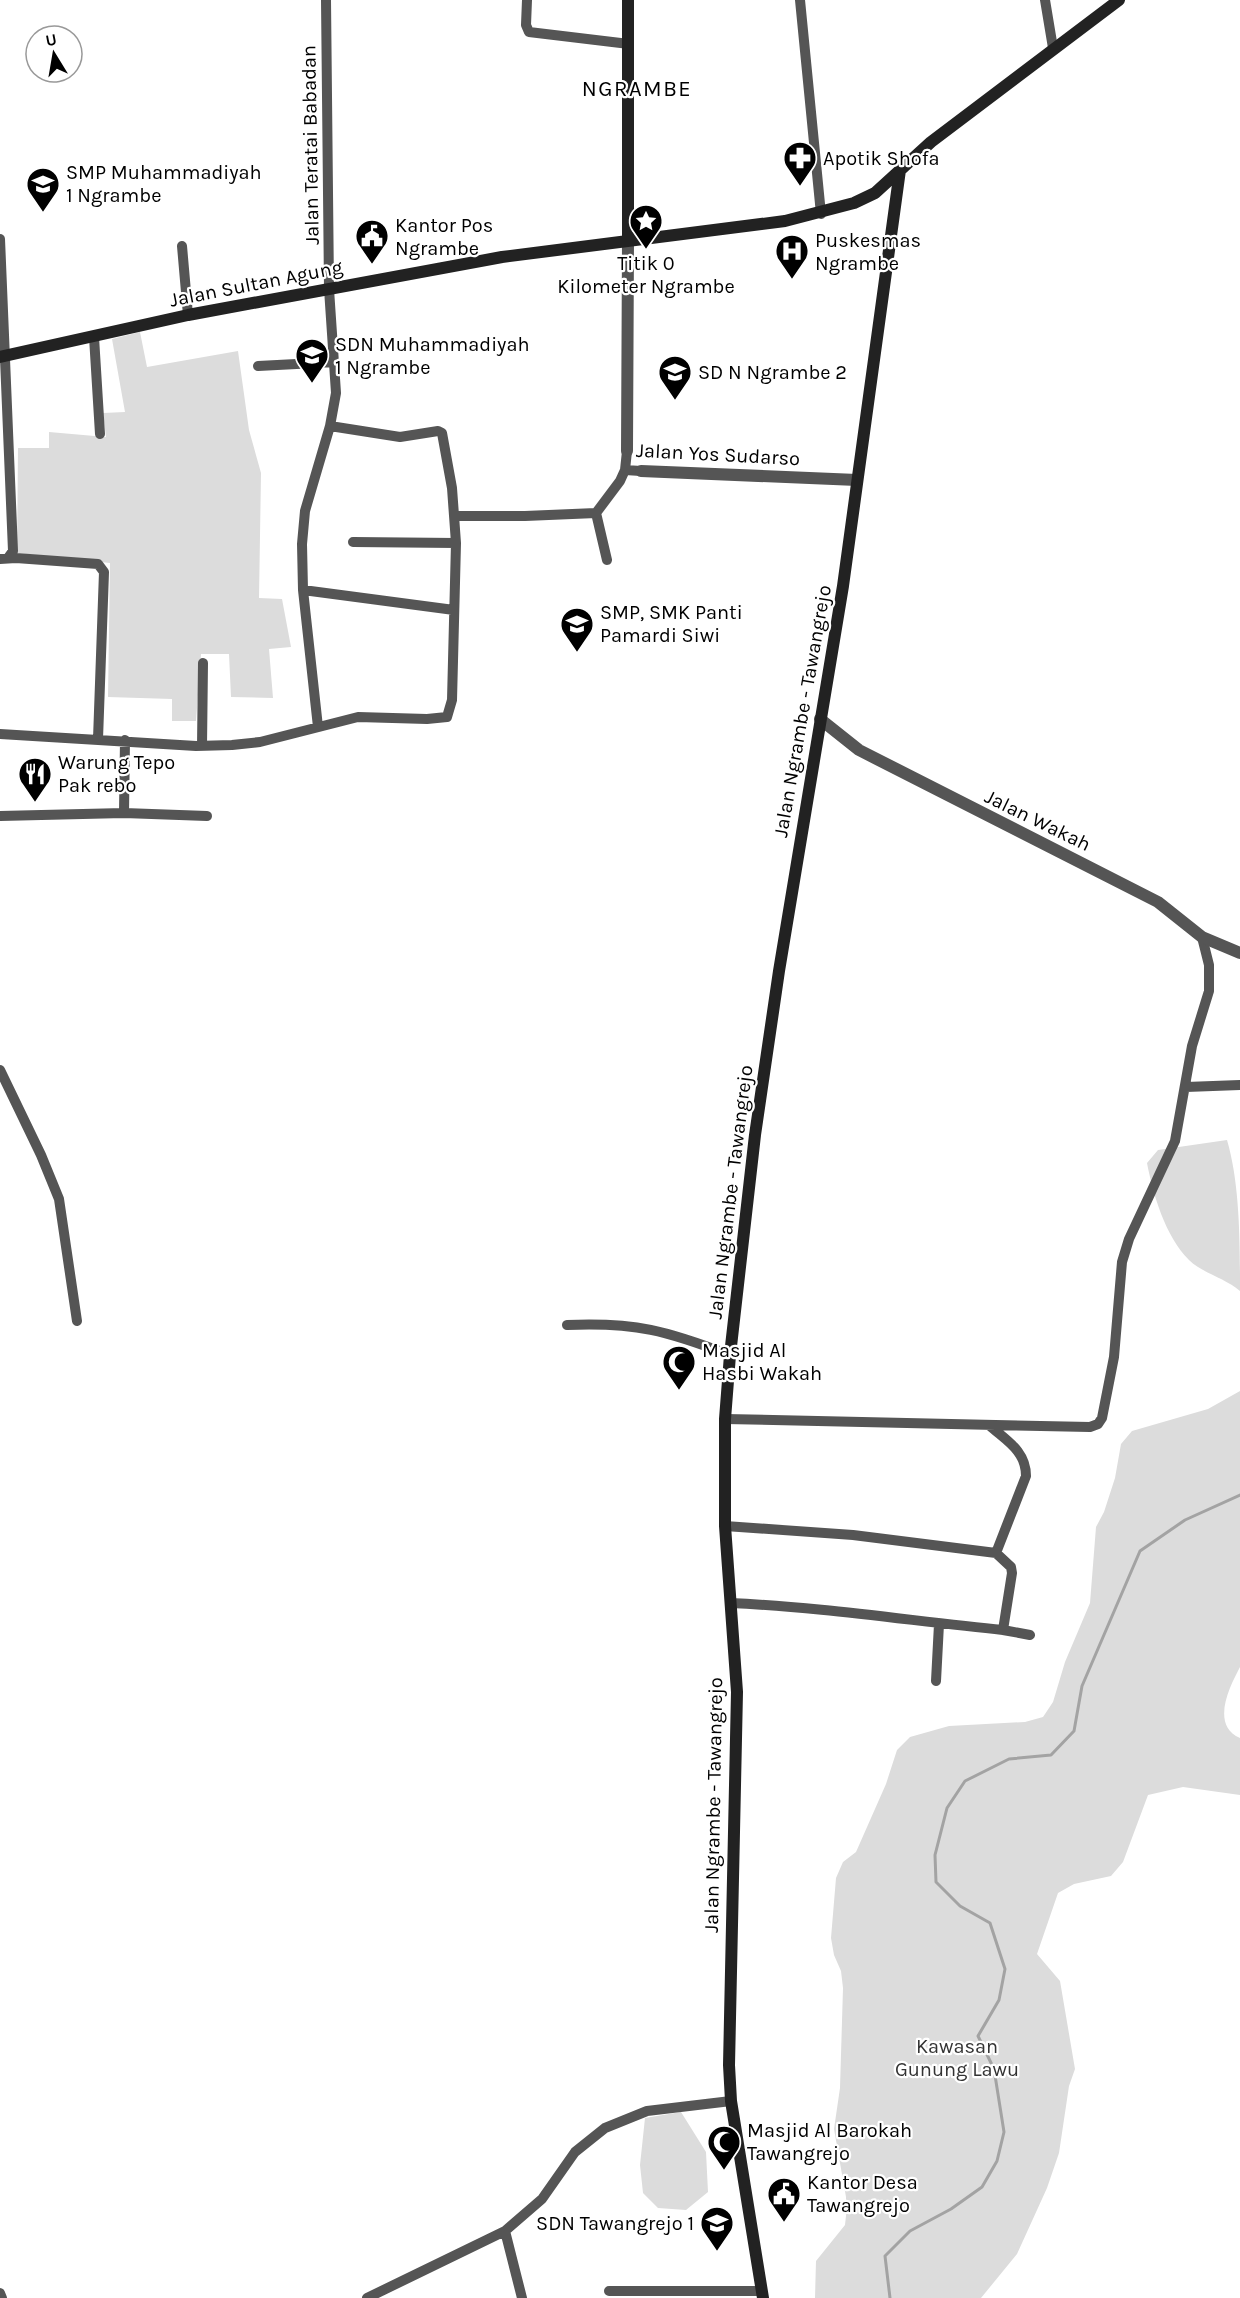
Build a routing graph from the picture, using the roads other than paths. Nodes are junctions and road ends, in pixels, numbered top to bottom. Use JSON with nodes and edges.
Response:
{"nodes":[{"id":1,"x":326,"y":0,"type":"edge"},
{"id":2,"x":527,"y":0,"type":"edge"},
{"id":3,"x":628,"y":0,"type":"edge"},
{"id":4,"x":800,"y":0,"type":"edge"},
{"id":5,"x":1045,"y":0,"type":"edge"},
{"id":6,"x":1119,"y":0,"type":"edge"},
{"id":7,"x":629,"y":44,"type":"junction"},
{"id":8,"x":1053,"y":48,"type":"junction"},
{"id":9,"x":900,"y":170,"type":"junction"},
{"id":10,"x":820,"y":214,"type":"junction"},
{"id":11,"x":0,"y":239,"type":"edge"},
{"id":12,"x":628,"y":241,"type":"junction"},
{"id":13,"x":182,"y":246,"type":"dead end"},
{"id":14,"x":329,"y":289,"type":"junction"},
{"id":15,"x":188,"y":315,"type":"junction"},
{"id":16,"x":94,"y":337,"type":"junction"},
{"id":17,"x":3,"y":357,"type":"edge"},
{"id":18,"x":334,"y":362,"type":"junction"},
{"id":19,"x":258,"y":366,"type":"dead end"},
{"id":20,"x":330,"y":426,"type":"junction"},
{"id":21,"x":100,"y":434,"type":"dead end"},
{"id":22,"x":627,"y":451,"type":"joint"},
{"id":23,"x":625,"y":470,"type":"junction"},
{"id":24,"x":641,"y":471,"type":"joint"},
{"id":25,"x":857,"y":480,"type":"junction"},
{"id":26,"x":596,"y":513,"type":"junction"},
{"id":27,"x":454,"y":516,"type":"junction"},
{"id":28,"x":353,"y":542,"type":"dead end"},
{"id":29,"x":456,"y":543,"type":"junction"},
{"id":30,"x":4,"y":559,"type":"edge"},
{"id":31,"x":607,"y":560,"type":"dead end"},
{"id":32,"x":303,"y":590,"type":"junction"},
{"id":33,"x":454,"y":610,"type":"junction"},
{"id":34,"x":203,"y":663,"type":"dead end"},
{"id":35,"x":820,"y":719,"type":"junction"},
{"id":36,"x":318,"y":727,"type":"junction"},
{"id":37,"x":0,"y":734,"type":"edge"},
{"id":38,"x":98,"y":740,"type":"junction"},
{"id":39,"x":125,"y":740,"type":"junction"},
{"id":40,"x":202,"y":746,"type":"junction"},
{"id":41,"x":123,"y":813,"type":"junction"},
{"id":42,"x":0,"y":816,"type":"edge"},
{"id":43,"x":207,"y":816,"type":"dead end"},
{"id":44,"x":1202,"y":937,"type":"junction"},
{"id":45,"x":1240,"y":953,"type":"edge"},
{"id":46,"x":0,"y":1070,"type":"edge"},
{"id":47,"x":1240,"y":1085,"type":"edge"},
{"id":48,"x":1186,"y":1087,"type":"junction"},
{"id":49,"x":77,"y":1321,"type":"dead end"},
{"id":50,"x":567,"y":1325,"type":"dead end"},
{"id":51,"x":730,"y":1355,"type":"junction"},
{"id":52,"x":725,"y":1419,"type":"junction"},
{"id":53,"x":989,"y":1426,"type":"junction"},
{"id":54,"x":724,"y":1526,"type":"junction"},
{"id":55,"x":996,"y":1553,"type":"junction"},
{"id":56,"x":730,"y":1603,"type":"junction"},
{"id":57,"x":939,"y":1624,"type":"junction"},
{"id":58,"x":1003,"y":1630,"type":"junction"},
{"id":59,"x":1030,"y":1635,"type":"dead end"},
{"id":60,"x":936,"y":1681,"type":"dead end"},
{"id":61,"x":731,"y":2101,"type":"junction"},
{"id":62,"x":506,"y":2231,"type":"junction"},
{"id":63,"x":609,"y":2292,"type":"dead end"},
{"id":64,"x":0,"y":2293,"type":"edge"},
{"id":65,"x":762,"y":2294,"type":"edge"},
{"id":66,"x":2,"y":2298,"type":"edge"},
{"id":67,"x":367,"y":2298,"type":"edge"},
{"id":68,"x":522,"y":2298,"type":"edge"}],
"edges":[{"from":1,"to":14,"type":"street","name":"Jalan Teratai Babadan"},
{"from":2,"to":7,"type":"street"},
{"from":3,"to":7,"type":"main road"},
{"from":4,"to":10,"type":"street"},
{"from":5,"to":8,"type":"street"},
{"from":6,"to":8,"type":"main road","name":"Jalan Sultan Agung"},
{"from":7,"to":12,"type":"main road"},
{"from":8,"to":9,"type":"main road","name":"Jalan Sultan Agung"},
{"from":9,"to":10,"type":"main road","name":"Jalan Sultan Agung"},
{"from":9,"to":25,"type":"main road","name":"Jalan Ngrambe - Tawangrejo"},
{"from":10,"to":12,"type":"main road","name":"Jalan Sultan Agung"},
{"from":11,"to":17,"type":"street"},
{"from":12,"to":14,"type":"main road","name":"Jalan Sultan Agung"},
{"from":12,"to":22,"type":"street","name":"Jalan Yos Sudarso"},
{"from":13,"to":15,"type":"street"},
{"from":14,"to":15,"type":"main road","name":"Jalan Sultan Agung"},
{"from":14,"to":18,"type":"street","name":"Jalan Teratai Babadan"},
{"from":15,"to":16,"type":"main road","name":"Jalan Sultan Agung"},
{"from":16,"to":17,"type":"main road","name":"Jalan Sultan Agung"},
{"from":16,"to":21,"type":"street"},
{"from":17,"to":30,"type":"street"},
{"from":18,"to":19,"type":"street"},
{"from":18,"to":20,"type":"street","name":"Jalan Teratai Babadan"},
{"from":20,"to":27,"type":"street"},
{"from":20,"to":32,"type":"street","name":"Jalan Teratai Babadan"},
{"from":22,"to":23,"type":"street","name":"Jalan Yos Sudarso"},
{"from":23,"to":24,"type":"street","name":"Jalan Yos Sudarso"},
{"from":23,"to":26,"type":"street"},
{"from":24,"to":25,"type":"street","name":"Jalan Yos Sudarso"},
{"from":25,"to":35,"type":"main road","name":"Jalan Ngrambe - Tawangrejo"},
{"from":26,"to":27,"type":"street"},
{"from":26,"to":31,"type":"street"},
{"from":27,"to":29,"type":"street"},
{"from":28,"to":29,"type":"street"},
{"from":29,"to":33,"type":"street"},
{"from":30,"to":38,"type":"street"},
{"from":32,"to":33,"type":"street"},
{"from":32,"to":36,"type":"street","name":"Jalan Teratai Babadan"},
{"from":33,"to":36,"type":"street"},
{"from":34,"to":40,"type":"street"},
{"from":35,"to":44,"type":"street","name":"Jalan Wakah"},
{"from":35,"to":51,"type":"main road","name":"Jalan Ngrambe - Tawangrejo"},
{"from":36,"to":40,"type":"street"},
{"from":37,"to":38,"type":"street"},
{"from":38,"to":39,"type":"street"},
{"from":39,"to":40,"type":"street"},
{"from":39,"to":41,"type":"street"},
{"from":41,"to":42,"type":"street"},
{"from":41,"to":43,"type":"street"},
{"from":44,"to":45,"type":"street","name":"Jalan Wakah"},
{"from":44,"to":48,"type":"street"},
{"from":46,"to":49,"type":"street"},
{"from":47,"to":48,"type":"street"},
{"from":48,"to":53,"type":"street"},
{"from":50,"to":51,"type":"street"},
{"from":51,"to":52,"type":"main road","name":"Jalan Ngrambe - Tawangrejo"},
{"from":52,"to":53,"type":"street"},
{"from":52,"to":54,"type":"main road","name":"Jalan Ngrambe - Tawangrejo"},
{"from":53,"to":55,"type":"street"},
{"from":54,"to":55,"type":"street"},
{"from":54,"to":56,"type":"main road","name":"Jalan Ngrambe - Tawangrejo"},
{"from":55,"to":58,"type":"street"},
{"from":56,"to":57,"type":"street"},
{"from":56,"to":61,"type":"main road","name":"Jalan Ngrambe - Tawangrejo"},
{"from":57,"to":58,"type":"street"},
{"from":57,"to":60,"type":"street"},
{"from":58,"to":59,"type":"street"},
{"from":61,"to":62,"type":"street"},
{"from":61,"to":65,"type":"main road","name":"Jalan Ngrambe - Tawangrejo"},
{"from":62,"to":67,"type":"street"},
{"from":62,"to":68,"type":"street"},
{"from":63,"to":65,"type":"street"},
{"from":64,"to":66,"type":"street"}]}
